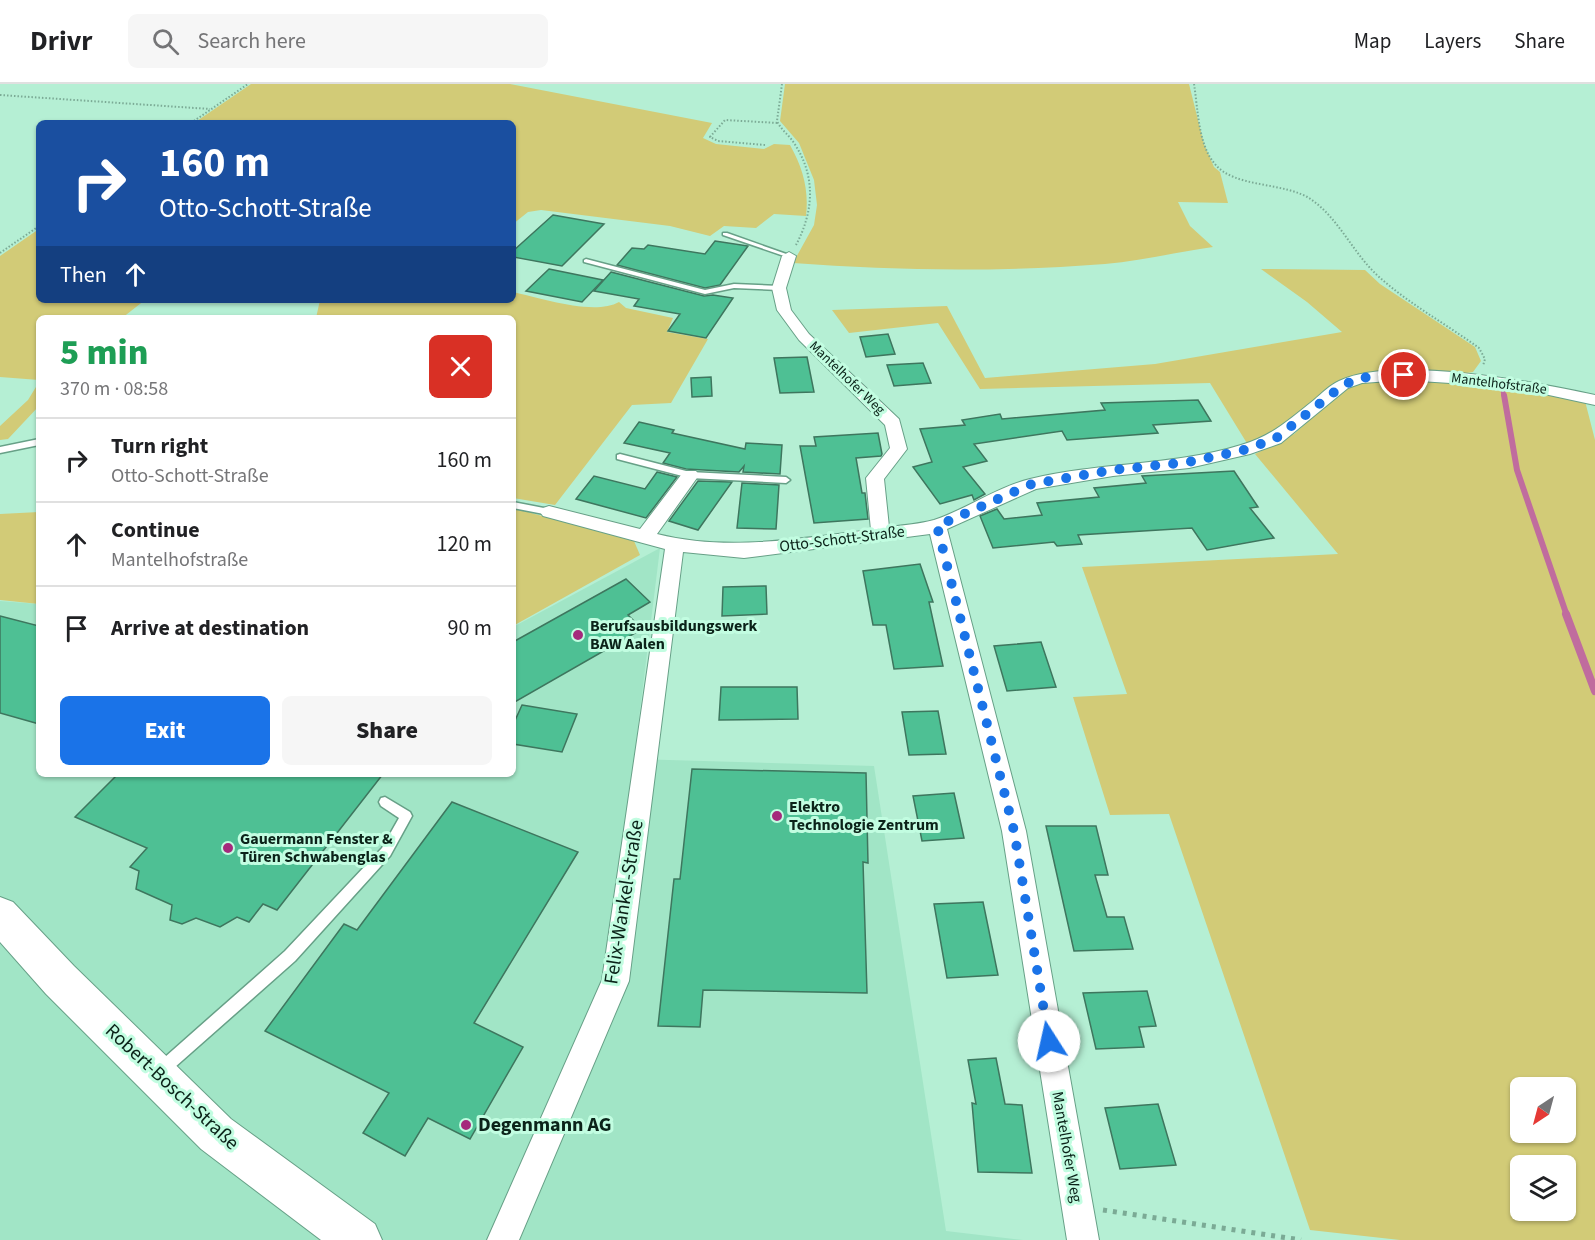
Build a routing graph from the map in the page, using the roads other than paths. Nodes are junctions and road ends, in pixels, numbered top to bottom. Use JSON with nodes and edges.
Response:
{"nodes":[{"id":1,"x":725,"y":234,"type":"dead end"},
{"id":2,"x":789,"y":256,"type":"joint"},
{"id":3,"x":586,"y":261,"type":"dead end"},
{"id":4,"x":779,"y":288,"type":"junction"},
{"id":5,"x":1595,"y":400,"type":"edge"},
{"id":6,"x":36,"y":443,"type":"edge"},
{"id":7,"x":0,"y":450,"type":"edge"},
{"id":8,"x":1244,"y":450,"type":"joint"},
{"id":9,"x":620,"y":457,"type":"dead end"},
{"id":10,"x":690,"y":475,"type":"junction"},
{"id":11,"x":786,"y":480,"type":"dead end"},
{"id":12,"x":516,"y":506,"type":"edge"},
{"id":13,"x":549,"y":512,"type":"joint"},
{"id":14,"x":937,"y":526,"type":"junction"},
{"id":15,"x":881,"y":536,"type":"junction"},
{"id":16,"x":645,"y":538,"type":"junction"},
{"id":17,"x":675,"y":545,"type":"junction"},
{"id":18,"x":385,"y":802,"type":"dead end"},
{"id":19,"x":0,"y":915,"type":"edge"},
{"id":20,"x":157,"y":1075,"type":"junction"},
{"id":21,"x":359,"y":1240,"type":"edge"},
{"id":22,"x":503,"y":1240,"type":"edge"},
{"id":23,"x":1083,"y":1240,"type":"edge"}],
"edges":[{"from":1,"to":2,"type":"lane"},
{"from":2,"to":4,"type":"street"},
{"from":3,"to":4,"type":"lane"},
{"from":4,"to":15,"type":"street","name":"Mantelhofer Weg"},
{"from":5,"to":8,"type":"street","name":"Mantelhofstraße"},
{"from":6,"to":7,"type":"lane"},
{"from":8,"to":14,"type":"street","name":"Otto-Schott-Straße"},
{"from":9,"to":10,"type":"lane"},
{"from":10,"to":11,"type":"lane"},
{"from":10,"to":16,"type":"street"},
{"from":12,"to":13,"type":"lane"},
{"from":13,"to":16,"type":"street","name":"Otto-Schott-Straße"},
{"from":14,"to":15,"type":"street","name":"Otto-Schott-Straße"},
{"from":14,"to":23,"type":"street","name":"Mantelhofer Weg"},
{"from":15,"to":17,"type":"street","name":"Otto-Schott-Straße"},
{"from":16,"to":17,"type":"street","name":"Otto-Schott-Straße"},
{"from":17,"to":22,"type":"street","name":"Felix-Wankel-Straße"},
{"from":18,"to":20,"type":"lane"},
{"from":19,"to":20,"type":"street","name":"Robert-Bosch-Straße"},
{"from":20,"to":21,"type":"street","name":"Robert-Bosch-Straße"}]}
